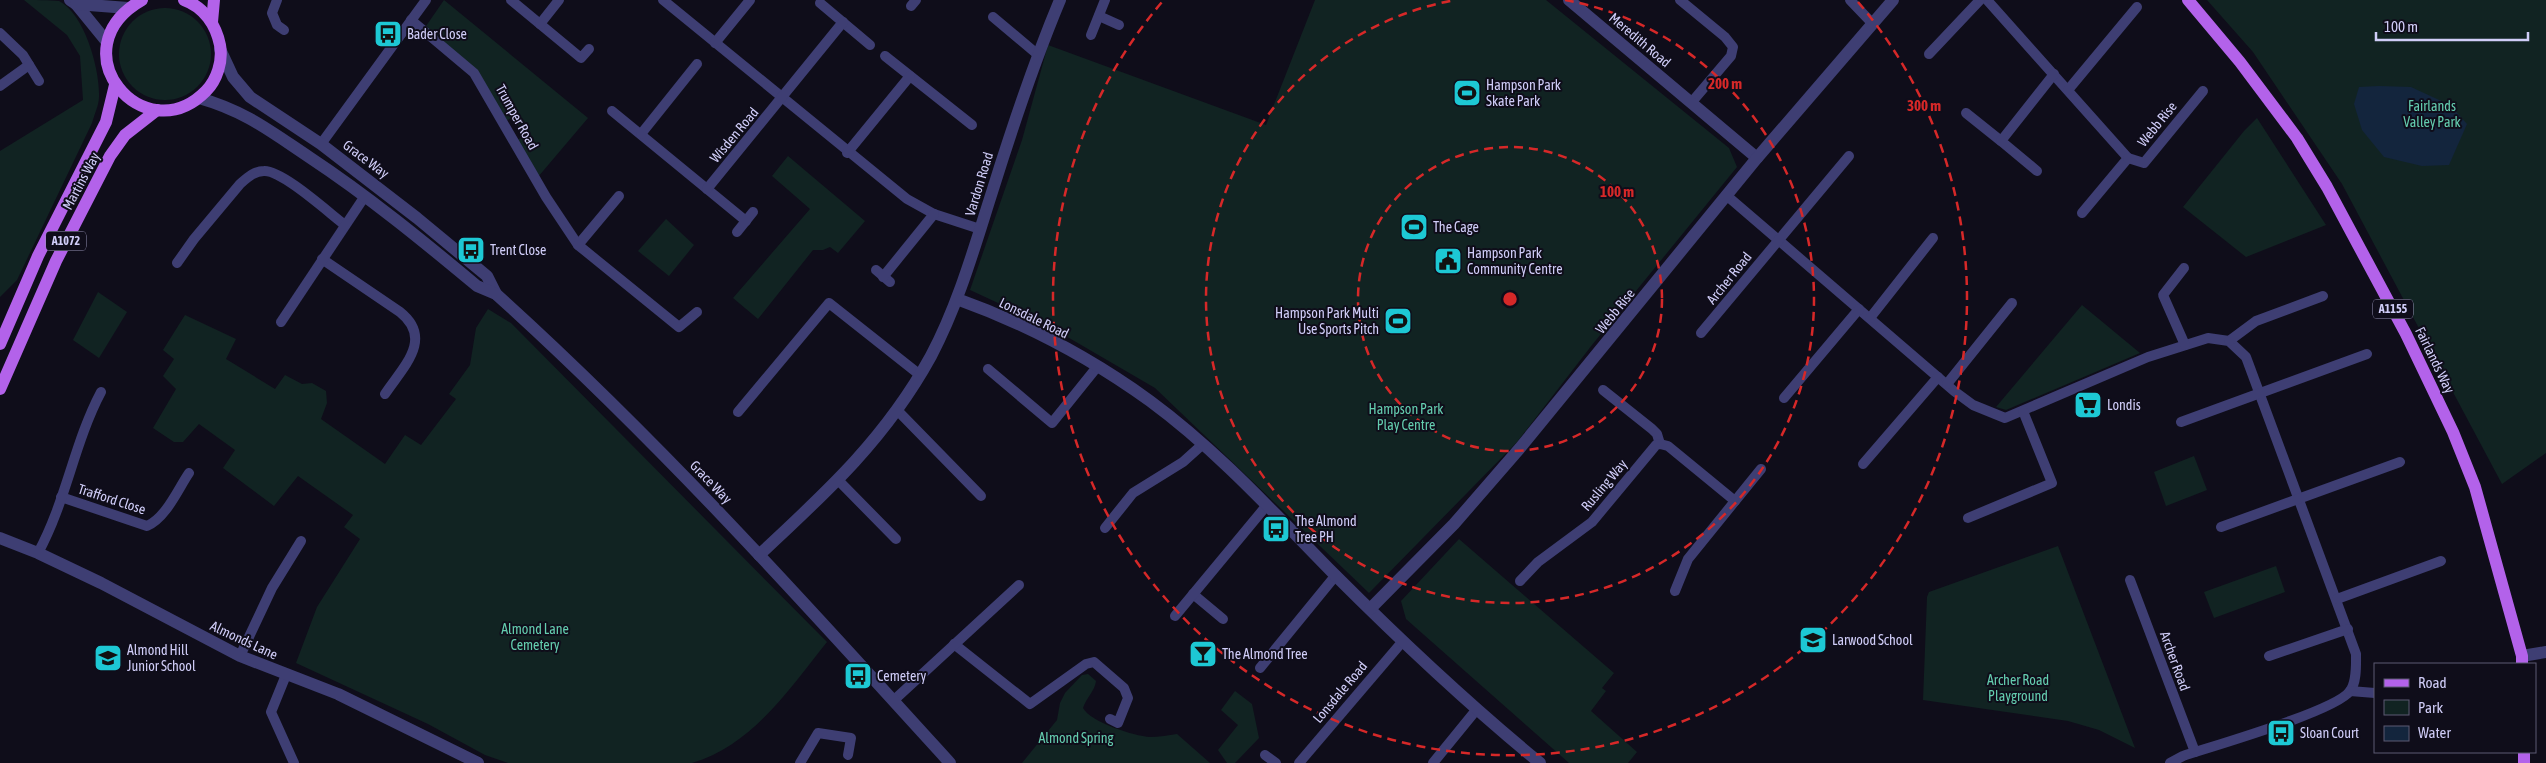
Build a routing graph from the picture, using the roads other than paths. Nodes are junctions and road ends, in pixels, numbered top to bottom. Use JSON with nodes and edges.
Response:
{"nodes":[{"id":1,"x":142,"y":0,"type":"edge"},
{"id":2,"x":184,"y":0,"type":"edge"},
{"id":3,"x":214,"y":0,"type":"edge"},
{"id":4,"x":277,"y":0,"type":"edge"},
{"id":5,"x":426,"y":0,"type":"edge"},
{"id":6,"x":512,"y":0,"type":"edge"},
{"id":7,"x":559,"y":0,"type":"edge"},
{"id":8,"x":663,"y":0,"type":"edge"},
{"id":9,"x":750,"y":0,"type":"edge"},
{"id":10,"x":1060,"y":0,"type":"edge"},
{"id":11,"x":1105,"y":0,"type":"edge"},
{"id":12,"x":1568,"y":0,"type":"edge"},
{"id":13,"x":1680,"y":0,"type":"edge"},
{"id":14,"x":1850,"y":0,"type":"edge"},
{"id":15,"x":1893,"y":0,"type":"edge"},
{"id":16,"x":1980,"y":0,"type":"edge"},
{"id":17,"x":2188,"y":0,"type":"edge"},
{"id":18,"x":73,"y":2,"type":"edge"},
{"id":19,"x":1993,"y":2,"type":"edge"},
{"id":20,"x":820,"y":3,"type":"dead end"},
{"id":21,"x":2137,"y":7,"type":"dead end"},
{"id":22,"x":128,"y":8,"type":"junction"},
{"id":23,"x":1099,"y":16,"type":"junction"},
{"id":24,"x":992,"y":17,"type":"dead end"},
{"id":25,"x":411,"y":20,"type":"junction"},
{"id":26,"x":212,"y":22,"type":"junction"},
{"id":27,"x":843,"y":22,"type":"junction"},
{"id":28,"x":1872,"y":23,"type":"junction"},
{"id":29,"x":540,"y":24,"type":"junction"},
{"id":30,"x":1119,"y":25,"type":"dead end"},
{"id":31,"x":284,"y":30,"type":"dead end"},
{"id":32,"x":0,"y":32,"type":"edge"},
{"id":33,"x":1091,"y":35,"type":"dead end"},
{"id":34,"x":107,"y":42,"type":"junction"},
{"id":35,"x":715,"y":43,"type":"junction"},
{"id":36,"x":870,"y":45,"type":"dead end"},
{"id":37,"x":220,"y":49,"type":"junction"},
{"id":38,"x":589,"y":49,"type":"dead end"},
{"id":39,"x":1037,"y":54,"type":"junction"},
{"id":40,"x":1929,"y":54,"type":"dead end"},
{"id":41,"x":886,"y":56,"type":"dead end"},
{"id":42,"x":29,"y":65,"type":"junction"},
{"id":43,"x":697,"y":65,"type":"dead end"},
{"id":44,"x":2054,"y":74,"type":"junction"},
{"id":45,"x":910,"y":76,"type":"junction"},
{"id":46,"x":39,"y":81,"type":"dead end"},
{"id":47,"x":115,"y":85,"type":"junction"},
{"id":48,"x":0,"y":86,"type":"edge"},
{"id":49,"x":2068,"y":90,"type":"junction"},
{"id":50,"x":2203,"y":91,"type":"dead end"},
{"id":51,"x":199,"y":98,"type":"junction"},
{"id":52,"x":782,"y":98,"type":"junction"},
{"id":53,"x":1691,"y":103,"type":"junction"},
{"id":54,"x":157,"y":110,"type":"junction"},
{"id":55,"x":612,"y":111,"type":"dead end"},
{"id":56,"x":1966,"y":113,"type":"dead end"},
{"id":57,"x":972,"y":126,"type":"dead end"},
{"id":58,"x":640,"y":134,"type":"junction"},
{"id":59,"x":2001,"y":141,"type":"junction"},
{"id":60,"x":321,"y":144,"type":"junction"},
{"id":61,"x":847,"y":153,"type":"junction"},
{"id":62,"x":1849,"y":156,"type":"dead end"},
{"id":63,"x":1757,"y":158,"type":"junction"},
{"id":64,"x":2128,"y":158,"type":"junction"},
{"id":65,"x":2037,"y":171,"type":"dead end"},
{"id":66,"x":707,"y":189,"type":"junction"},
{"id":67,"x":1726,"y":195,"type":"junction"},
{"id":68,"x":365,"y":196,"type":"junction"},
{"id":69,"x":619,"y":196,"type":"dead end"},
{"id":70,"x":754,"y":212,"type":"dead end"},
{"id":71,"x":2082,"y":213,"type":"dead end"},
{"id":72,"x":934,"y":214,"type":"junction"},
{"id":73,"x":746,"y":221,"type":"junction"},
{"id":74,"x":345,"y":225,"type":"junction"},
{"id":75,"x":980,"y":229,"type":"junction"},
{"id":76,"x":737,"y":232,"type":"dead end"},
{"id":77,"x":1933,"y":238,"type":"dead end"},
{"id":78,"x":1779,"y":240,"type":"junction"},
{"id":79,"x":578,"y":245,"type":"junction"},
{"id":80,"x":322,"y":260,"type":"junction"},
{"id":81,"x":177,"y":263,"type":"dead end"},
{"id":82,"x":2184,"y":268,"type":"dead end"},
{"id":83,"x":883,"y":277,"type":"dead end"},
{"id":84,"x":496,"y":294,"type":"junction"},
{"id":85,"x":2323,"y":296,"type":"dead end"},
{"id":86,"x":957,"y":299,"type":"junction"},
{"id":87,"x":2012,"y":303,"type":"dead end"},
{"id":88,"x":1859,"y":309,"type":"junction"},
{"id":89,"x":697,"y":312,"type":"dead end"},
{"id":90,"x":1870,"y":318,"type":"junction"},
{"id":91,"x":281,"y":322,"type":"dead end"},
{"id":92,"x":1701,"y":334,"type":"dead end"},
{"id":93,"x":2229,"y":341,"type":"junction"},
{"id":94,"x":0,"y":344,"type":"edge"},
{"id":95,"x":2185,"y":345,"type":"junction"},
{"id":96,"x":2366,"y":354,"type":"dead end"},
{"id":97,"x":1097,"y":366,"type":"junction"},
{"id":98,"x":988,"y":369,"type":"dead end"},
{"id":99,"x":920,"y":375,"type":"junction"},
{"id":100,"x":1938,"y":377,"type":"junction"},
{"id":101,"x":1947,"y":384,"type":"junction"},
{"id":102,"x":0,"y":389,"type":"edge"},
{"id":103,"x":1603,"y":390,"type":"dead end"},
{"id":104,"x":102,"y":392,"type":"dead end"},
{"id":105,"x":385,"y":394,"type":"dead end"},
{"id":106,"x":2260,"y":394,"type":"junction"},
{"id":107,"x":1784,"y":398,"type":"dead end"},
{"id":108,"x":897,"y":410,"type":"junction"},
{"id":109,"x":2022,"y":411,"type":"junction"},
{"id":110,"x":738,"y":412,"type":"dead end"},
{"id":111,"x":2181,"y":422,"type":"dead end"},
{"id":112,"x":1202,"y":444,"type":"junction"},
{"id":113,"x":1660,"y":444,"type":"junction"},
{"id":114,"x":2400,"y":462,"type":"dead end"},
{"id":115,"x":1863,"y":464,"type":"dead end"},
{"id":116,"x":1762,"y":469,"type":"dead end"},
{"id":117,"x":189,"y":473,"type":"dead end"},
{"id":118,"x":839,"y":481,"type":"junction"},
{"id":119,"x":981,"y":496,"type":"dead end"},
{"id":120,"x":61,"y":497,"type":"junction"},
{"id":121,"x":2299,"y":499,"type":"junction"},
{"id":122,"x":1735,"y":501,"type":"junction"},
{"id":123,"x":1267,"y":505,"type":"junction"},
{"id":124,"x":1968,"y":518,"type":"dead end"},
{"id":125,"x":1105,"y":528,"type":"dead end"},
{"id":126,"x":2221,"y":528,"type":"dead end"},
{"id":127,"x":0,"y":538,"type":"edge"},
{"id":128,"x":896,"y":539,"type":"dead end"},
{"id":129,"x":301,"y":541,"type":"dead end"},
{"id":130,"x":38,"y":553,"type":"junction"},
{"id":131,"x":759,"y":555,"type":"junction"},
{"id":132,"x":2441,"y":561,"type":"dead end"},
{"id":133,"x":1336,"y":575,"type":"junction"},
{"id":134,"x":2130,"y":580,"type":"dead end"},
{"id":135,"x":1520,"y":581,"type":"dead end"},
{"id":136,"x":1019,"y":585,"type":"dead end"},
{"id":137,"x":1675,"y":591,"type":"dead end"},
{"id":138,"x":1193,"y":594,"type":"junction"},
{"id":139,"x":2337,"y":599,"type":"junction"},
{"id":140,"x":1370,"y":609,"type":"junction"},
{"id":141,"x":1175,"y":616,"type":"dead end"},
{"id":142,"x":1223,"y":619,"type":"dead end"},
{"id":143,"x":2348,"y":629,"type":"junction"},
{"id":144,"x":1403,"y":641,"type":"junction"},
{"id":145,"x":954,"y":644,"type":"junction"},
{"id":146,"x":2546,"y":652,"type":"edge"},
{"id":147,"x":240,"y":656,"type":"junction"},
{"id":148,"x":2269,"y":656,"type":"dead end"},
{"id":149,"x":2522,"y":660,"type":"edge"},
{"id":150,"x":1260,"y":668,"type":"dead end"},
{"id":151,"x":286,"y":675,"type":"junction"},
{"id":152,"x":2350,"y":691,"type":"junction"},
{"id":153,"x":2374,"y":693,"type":"edge"},
{"id":154,"x":893,"y":701,"type":"junction"},
{"id":155,"x":1477,"y":710,"type":"junction"},
{"id":156,"x":1118,"y":723,"type":"dead end"},
{"id":157,"x":2194,"y":752,"type":"junction"},
{"id":158,"x":848,"y":755,"type":"dead end"},
{"id":159,"x":1265,"y":755,"type":"dead end"},
{"id":160,"x":946,"y":762,"type":"edge"},
{"id":161,"x":294,"y":763,"type":"edge"},
{"id":162,"x":478,"y":763,"type":"edge"},
{"id":163,"x":800,"y":763,"type":"edge"},
{"id":164,"x":1276,"y":763,"type":"edge"},
{"id":165,"x":1299,"y":763,"type":"edge"},
{"id":166,"x":1433,"y":763,"type":"edge"},
{"id":167,"x":1540,"y":763,"type":"edge"},
{"id":168,"x":2170,"y":763,"type":"edge"}],
"edges":[{"from":1,"to":22,"type":"main road"},
{"from":2,"to":26,"type":"main road"},
{"from":3,"to":26,"type":"main road"},
{"from":4,"to":31,"type":"street"},
{"from":5,"to":25,"type":"street"},
{"from":6,"to":29,"type":"street"},
{"from":7,"to":29,"type":"street"},
{"from":8,"to":35,"type":"street"},
{"from":9,"to":35,"type":"street"},
{"from":10,"to":39,"type":"street","name":"Vardon Road"},
{"from":11,"to":23,"type":"street"},
{"from":12,"to":53,"type":"street","name":"Meredith Road"},
{"from":13,"to":53,"type":"street"},
{"from":14,"to":28,"type":"street"},
{"from":15,"to":28,"type":"street","name":"Webb Rise"},
{"from":16,"to":40,"type":"street"},
{"from":17,"to":149,"type":"main road","name":"Fairlands Way","number":"A1155"},
{"from":18,"to":22,"type":"street"},
{"from":18,"to":34,"type":"street"},
{"from":19,"to":44,"type":"street","name":"Webb Rise"},
{"from":20,"to":27,"type":"street"},
{"from":21,"to":49,"type":"street"},
{"from":22,"to":34,"type":"main road"},
{"from":23,"to":30,"type":"street"},
{"from":23,"to":33,"type":"street"},
{"from":24,"to":39,"type":"street"},
{"from":25,"to":60,"type":"street"},
{"from":25,"to":79,"type":"street","name":"Trumper Road"},
{"from":26,"to":37,"type":"main road"},
{"from":27,"to":36,"type":"street"},
{"from":27,"to":52,"type":"street","name":"Wisden Road"},
{"from":28,"to":63,"type":"street","name":"Webb Rise"},
{"from":29,"to":38,"type":"street"},
{"from":32,"to":42,"type":"street"},
{"from":34,"to":47,"type":"main road"},
{"from":35,"to":52,"type":"street"},
{"from":37,"to":51,"type":"main road"},
{"from":37,"to":60,"type":"street","name":"Grace Way"},
{"from":39,"to":75,"type":"street","name":"Vardon Road"},
{"from":41,"to":45,"type":"street"},
{"from":42,"to":46,"type":"street"},
{"from":42,"to":48,"type":"street"},
{"from":43,"to":58,"type":"street"},
{"from":44,"to":49,"type":"street","name":"Webb Rise"},
{"from":44,"to":59,"type":"street"},
{"from":45,"to":57,"type":"street"},
{"from":45,"to":61,"type":"street"},
{"from":47,"to":54,"type":"main road"},
{"from":47,"to":94,"type":"main road","number":"A1072"},
{"from":49,"to":64,"type":"street","name":"Webb Rise"},
{"from":50,"to":64,"type":"street","name":"Webb Rise"},
{"from":51,"to":54,"type":"main road"},
{"from":51,"to":68,"type":"street","name":"Grace Way"},
{"from":52,"to":61,"type":"street"},
{"from":52,"to":66,"type":"street","name":"Wisden Road"},
{"from":53,"to":63,"type":"street","name":"Meredith Road"},
{"from":54,"to":102,"type":"main road","name":"Martins Way","number":"A1072"},
{"from":55,"to":58,"type":"street"},
{"from":56,"to":59,"type":"street"},
{"from":58,"to":66,"type":"street"},
{"from":59,"to":65,"type":"street"},
{"from":60,"to":84,"type":"street","name":"Grace Way"},
{"from":61,"to":72,"type":"street"},
{"from":62,"to":78,"type":"street","name":"Archer Road"},
{"from":63,"to":67,"type":"street","name":"Webb Rise"},
{"from":64,"to":71,"type":"street","name":"Webb Rise"},
{"from":66,"to":73,"type":"street"},
{"from":67,"to":78,"type":"street"},
{"from":67,"to":140,"type":"street","name":"Webb Rise"},
{"from":68,"to":74,"type":"street"},
{"from":68,"to":84,"type":"street","name":"Grace Way"},
{"from":69,"to":79,"type":"street"},
{"from":70,"to":73,"type":"street"},
{"from":72,"to":75,"type":"street"},
{"from":72,"to":83,"type":"street"},
{"from":73,"to":76,"type":"street"},
{"from":74,"to":80,"type":"street"},
{"from":74,"to":81,"type":"street"},
{"from":75,"to":86,"type":"street","name":"Vardon Road"},
{"from":77,"to":90,"type":"street"},
{"from":78,"to":88,"type":"street"},
{"from":78,"to":92,"type":"street","name":"Archer Road"},
{"from":79,"to":89,"type":"street","name":"Trumper Road"},
{"from":80,"to":91,"type":"street"},
{"from":80,"to":105,"type":"street"},
{"from":82,"to":95,"type":"street"},
{"from":84,"to":131,"type":"street","name":"Grace Way"},
{"from":85,"to":93,"type":"street"},
{"from":86,"to":97,"type":"street","name":"Lonsdale Road"},
{"from":86,"to":99,"type":"street","name":"Vardon Road"},
{"from":87,"to":101,"type":"street"},
{"from":88,"to":90,"type":"street"},
{"from":88,"to":107,"type":"street"},
{"from":90,"to":100,"type":"street"},
{"from":93,"to":95,"type":"street"},
{"from":93,"to":106,"type":"street"},
{"from":95,"to":109,"type":"street"},
{"from":96,"to":106,"type":"street"},
{"from":97,"to":98,"type":"street"},
{"from":97,"to":112,"type":"street","name":"Lonsdale Road"},
{"from":99,"to":108,"type":"street","name":"Vardon Road"},
{"from":99,"to":110,"type":"street"},
{"from":100,"to":101,"type":"street"},
{"from":100,"to":115,"type":"street"},
{"from":101,"to":109,"type":"street"},
{"from":103,"to":113,"type":"street"},
{"from":104,"to":120,"type":"street","name":"Trafford Close"},
{"from":106,"to":111,"type":"street"},
{"from":106,"to":121,"type":"street"},
{"from":108,"to":118,"type":"street","name":"Vardon Road"},
{"from":108,"to":119,"type":"street"},
{"from":109,"to":124,"type":"street"},
{"from":112,"to":123,"type":"street","name":"Lonsdale Road"},
{"from":112,"to":125,"type":"street"},
{"from":113,"to":122,"type":"street"},
{"from":113,"to":135,"type":"street","name":"Rusling Way"},
{"from":114,"to":121,"type":"street"},
{"from":116,"to":122,"type":"street"},
{"from":117,"to":120,"type":"street","name":"Trafford Close"},
{"from":118,"to":128,"type":"street"},
{"from":118,"to":131,"type":"street","name":"Vardon Road"},
{"from":120,"to":130,"type":"street","name":"Trafford Close"},
{"from":121,"to":126,"type":"street"},
{"from":121,"to":139,"type":"street"},
{"from":122,"to":137,"type":"street"},
{"from":123,"to":133,"type":"street","name":"Lonsdale Road"},
{"from":123,"to":138,"type":"street"},
{"from":127,"to":130,"type":"street","name":"Almonds Lane"},
{"from":129,"to":147,"type":"street"},
{"from":130,"to":147,"type":"street","name":"Almonds Lane"},
{"from":131,"to":154,"type":"street","name":"Grace Way"},
{"from":132,"to":139,"type":"street"},
{"from":133,"to":140,"type":"street","name":"Lonsdale Road"},
{"from":133,"to":150,"type":"street"},
{"from":134,"to":157,"type":"street","name":"Archer Road"},
{"from":136,"to":145,"type":"street"},
{"from":138,"to":141,"type":"street"},
{"from":138,"to":142,"type":"street"},
{"from":139,"to":143,"type":"street"},
{"from":140,"to":144,"type":"street","name":"Lonsdale Road"},
{"from":143,"to":148,"type":"street"},
{"from":143,"to":152,"type":"street"},
{"from":144,"to":155,"type":"street","name":"Lonsdale Road"},
{"from":144,"to":165,"type":"street","name":"Lonsdale Road"},
{"from":145,"to":154,"type":"street"},
{"from":145,"to":156,"type":"street"},
{"from":146,"to":149,"type":"street"},
{"from":147,"to":151,"type":"street","name":"Almonds Lane"},
{"from":151,"to":161,"type":"street"},
{"from":151,"to":162,"type":"street","name":"Almonds Lane"},
{"from":152,"to":153,"type":"street"},
{"from":152,"to":157,"type":"street"},
{"from":154,"to":160,"type":"street","name":"Grace Way"},
{"from":155,"to":166,"type":"street"},
{"from":155,"to":167,"type":"street","name":"Lonsdale Road"},
{"from":157,"to":168,"type":"street"},
{"from":158,"to":163,"type":"street"},
{"from":159,"to":164,"type":"street"}]}
